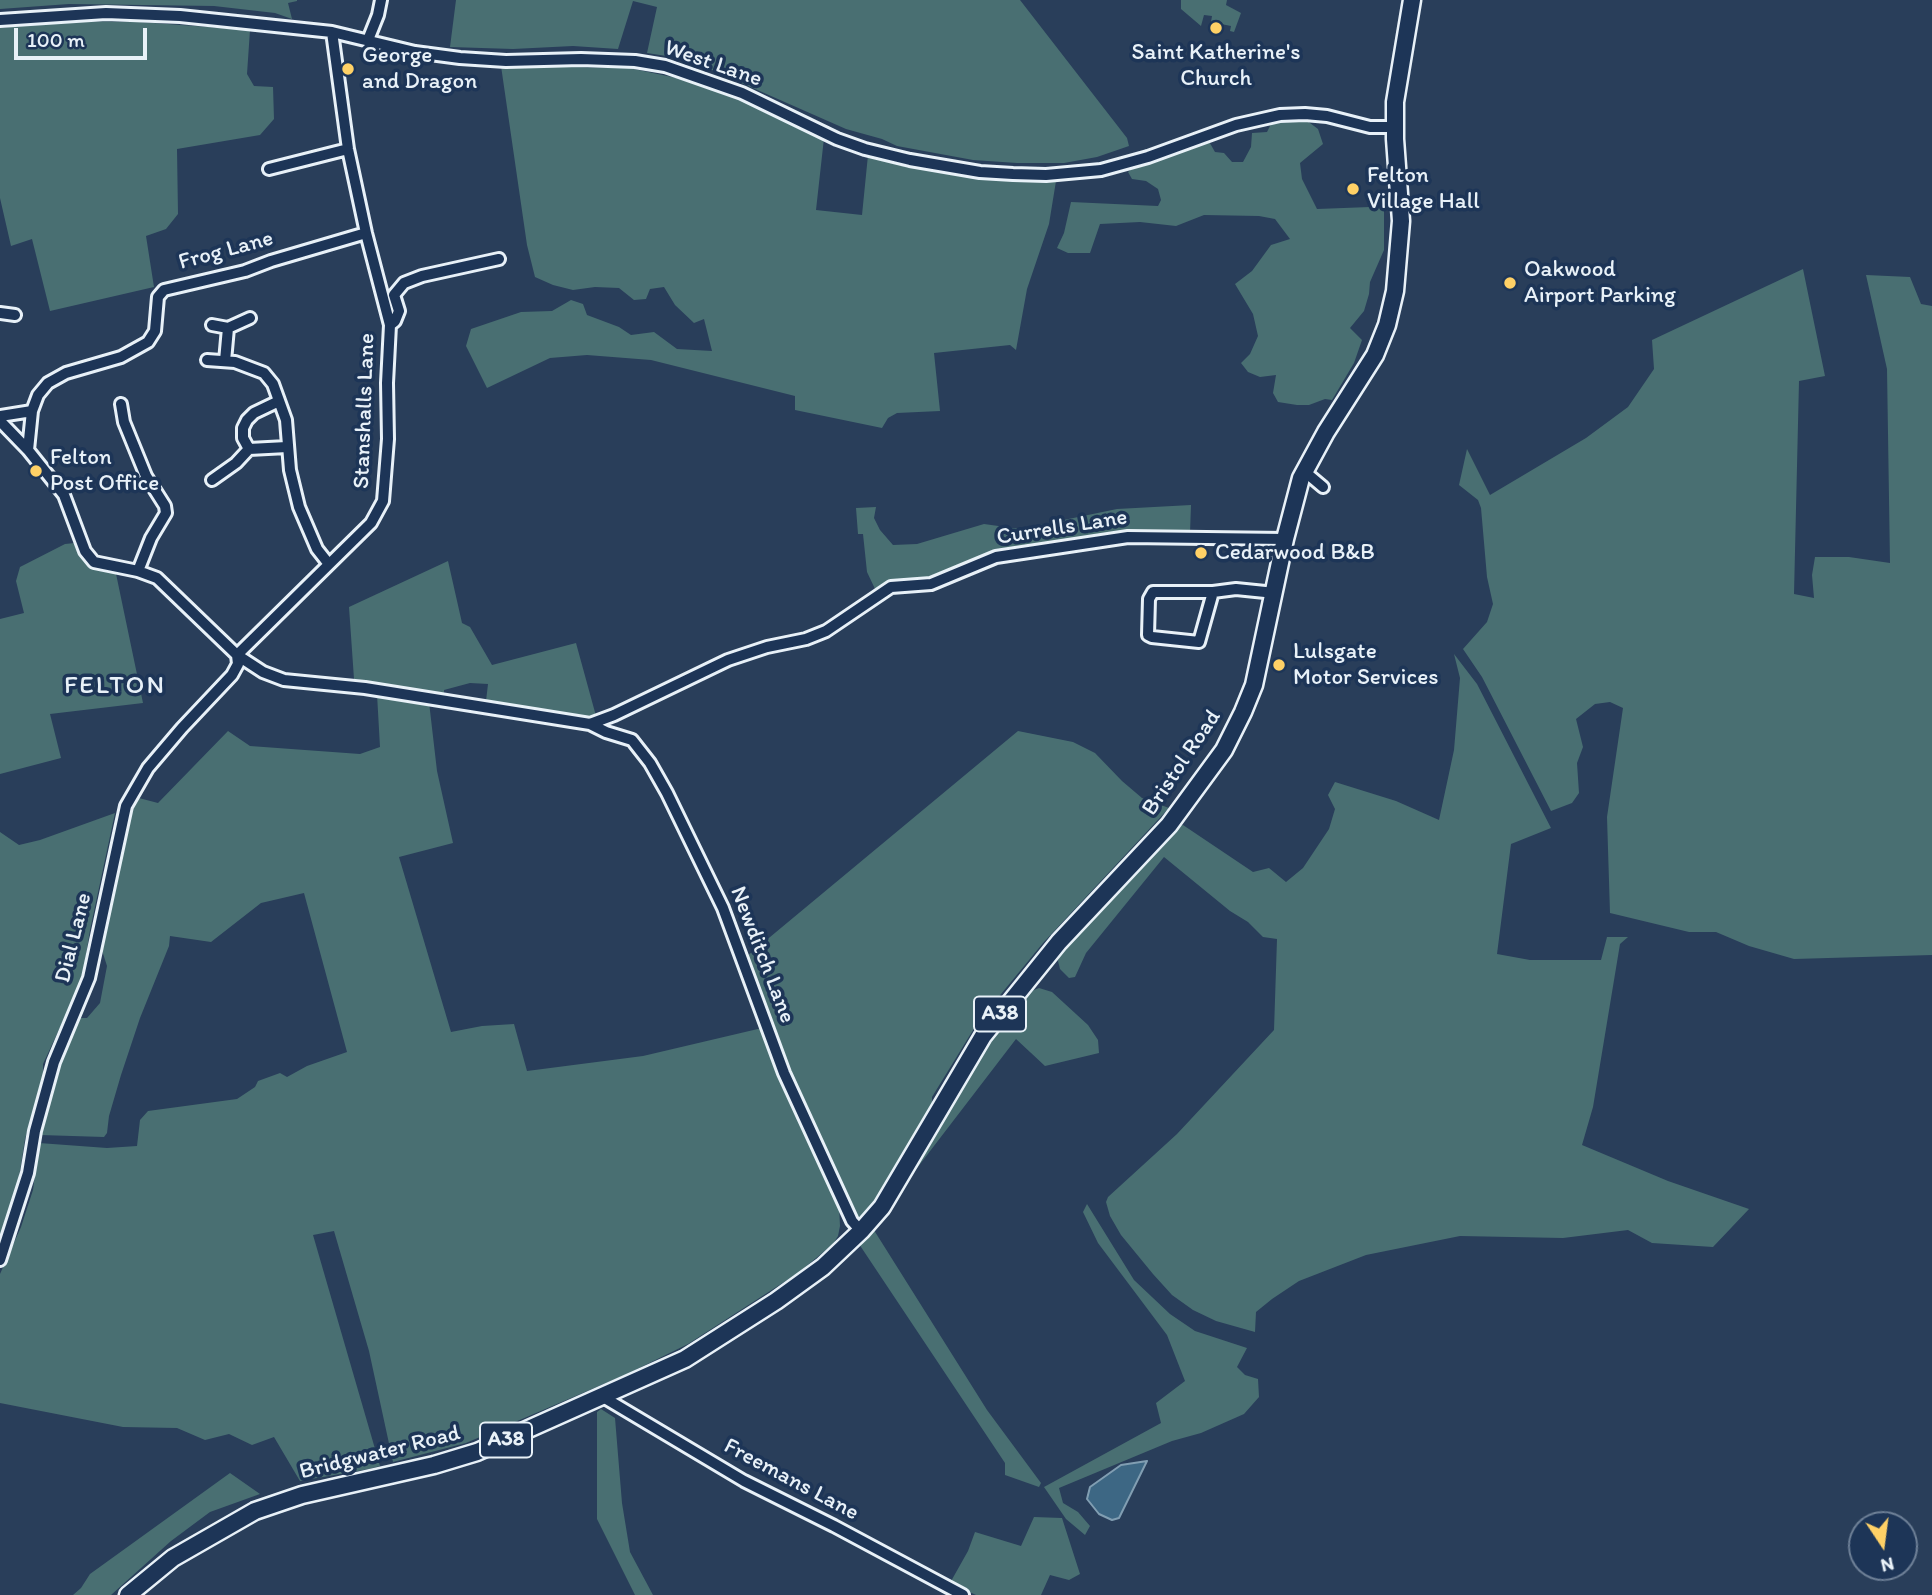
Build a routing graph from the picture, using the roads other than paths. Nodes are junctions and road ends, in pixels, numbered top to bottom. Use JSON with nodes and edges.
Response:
{"nodes":[{"id":1,"x":381,"y":0,"type":"edge"},
{"id":2,"x":1412,"y":0,"type":"edge"},
{"id":3,"x":0,"y":20,"type":"edge"},
{"id":4,"x":332,"y":32,"type":"junction"},
{"id":5,"x":368,"y":40,"type":"junction"},
{"id":6,"x":1395,"y":127,"type":"junction"},
{"id":7,"x":348,"y":149,"type":"junction"},
{"id":8,"x":269,"y":169,"type":"dead end"},
{"id":9,"x":366,"y":233,"type":"junction"},
{"id":10,"x":499,"y":259,"type":"dead end"},
{"id":11,"x":250,"y":318,"type":"dead end"},
{"id":12,"x":212,"y":325,"type":"dead end"},
{"id":13,"x":390,"y":326,"type":"junction"},
{"id":14,"x":228,"y":328,"type":"junction"},
{"id":15,"x":207,"y":360,"type":"dead end"},
{"id":16,"x":225,"y":361,"type":"junction"},
{"id":17,"x":279,"y":401,"type":"junction"},
{"id":18,"x":121,"y":404,"type":"dead end"},
{"id":19,"x":32,"y":411,"type":"junction"},
{"id":20,"x":0,"y":419,"type":"edge"},
{"id":21,"x":287,"y":447,"type":"junction"},
{"id":22,"x":248,"y":449,"type":"junction"},
{"id":23,"x":28,"y":450,"type":"junction"},
{"id":24,"x":1304,"y":471,"type":"junction"},
{"id":25,"x":212,"y":480,"type":"dead end"},
{"id":26,"x":1323,"y":487,"type":"dead end"},
{"id":27,"x":1285,"y":539,"type":"junction"},
{"id":28,"x":328,"y":563,"type":"junction"},
{"id":29,"x":138,"y":571,"type":"junction"},
{"id":30,"x":1213,"y":592,"type":"junction"},
{"id":31,"x":1275,"y":593,"type":"junction"},
{"id":32,"x":237,"y":655,"type":"junction"},
{"id":33,"x":590,"y":724,"type":"junction"},
{"id":34,"x":861,"y":1231,"type":"junction"},
{"id":35,"x":0,"y":1260,"type":"edge"},
{"id":36,"x":603,"y":1397,"type":"junction"},
{"id":37,"x":128,"y":1595,"type":"edge"},
{"id":38,"x":962,"y":1595,"type":"edge"}],
"edges":[{"from":1,"to":5,"type":"street"},
{"from":2,"to":6,"type":"highway","name":"Bristol Road","number":"A38"},
{"from":3,"to":4,"type":"street","name":"West Lane"},
{"from":4,"to":5,"type":"street","name":"West Lane"},
{"from":4,"to":7,"type":"street","name":"Stanshalls Lane"},
{"from":5,"to":6,"type":"street","name":"West Lane"},
{"from":6,"to":24,"type":"highway","name":"Bristol Road","number":"A38"},
{"from":7,"to":8,"type":"street"},
{"from":7,"to":9,"type":"street","name":"Stanshalls Lane"},
{"from":9,"to":13,"type":"street","name":"Stanshalls Lane"},
{"from":9,"to":19,"type":"street","name":"Frog Lane"},
{"from":10,"to":13,"type":"street"},
{"from":11,"to":14,"type":"street"},
{"from":12,"to":14,"type":"street"},
{"from":13,"to":28,"type":"street","name":"Stanshalls Lane"},
{"from":14,"to":16,"type":"street"},
{"from":15,"to":16,"type":"street"},
{"from":16,"to":17,"type":"street"},
{"from":17,"to":21,"type":"street"},
{"from":17,"to":22,"type":"street"},
{"from":18,"to":29,"type":"street"},
{"from":19,"to":20,"type":"street"},
{"from":19,"to":23,"type":"street","name":"Frog Lane"},
{"from":20,"to":23,"type":"street"},
{"from":21,"to":22,"type":"street"},
{"from":21,"to":28,"type":"street"},
{"from":22,"to":25,"type":"street"},
{"from":23,"to":29,"type":"street","name":"Newditch Lane"},
{"from":24,"to":26,"type":"street"},
{"from":24,"to":27,"type":"highway","name":"Bristol Road","number":"A38"},
{"from":27,"to":31,"type":"highway","name":"Bristol Road","number":"A38"},
{"from":27,"to":33,"type":"street","name":"Currells Lane"},
{"from":28,"to":32,"type":"street","name":"Stanshalls Lane"},
{"from":29,"to":32,"type":"street","name":"Newditch Lane"},
{"from":30,"to":30,"type":"street"},
{"from":30,"to":31,"type":"street"},
{"from":31,"to":34,"type":"highway","name":"Bristol Road","number":"A38"},
{"from":32,"to":33,"type":"street","name":"Newditch Lane"},
{"from":32,"to":35,"type":"street","name":"Dial Lane"},
{"from":33,"to":34,"type":"street","name":"Newditch Lane"},
{"from":34,"to":36,"type":"highway","name":"Bridgwater Road","number":"A38"},
{"from":36,"to":37,"type":"highway","name":"Bridgwater Road","number":"A38"},
{"from":36,"to":38,"type":"street","name":"Freemans Lane"}]}
